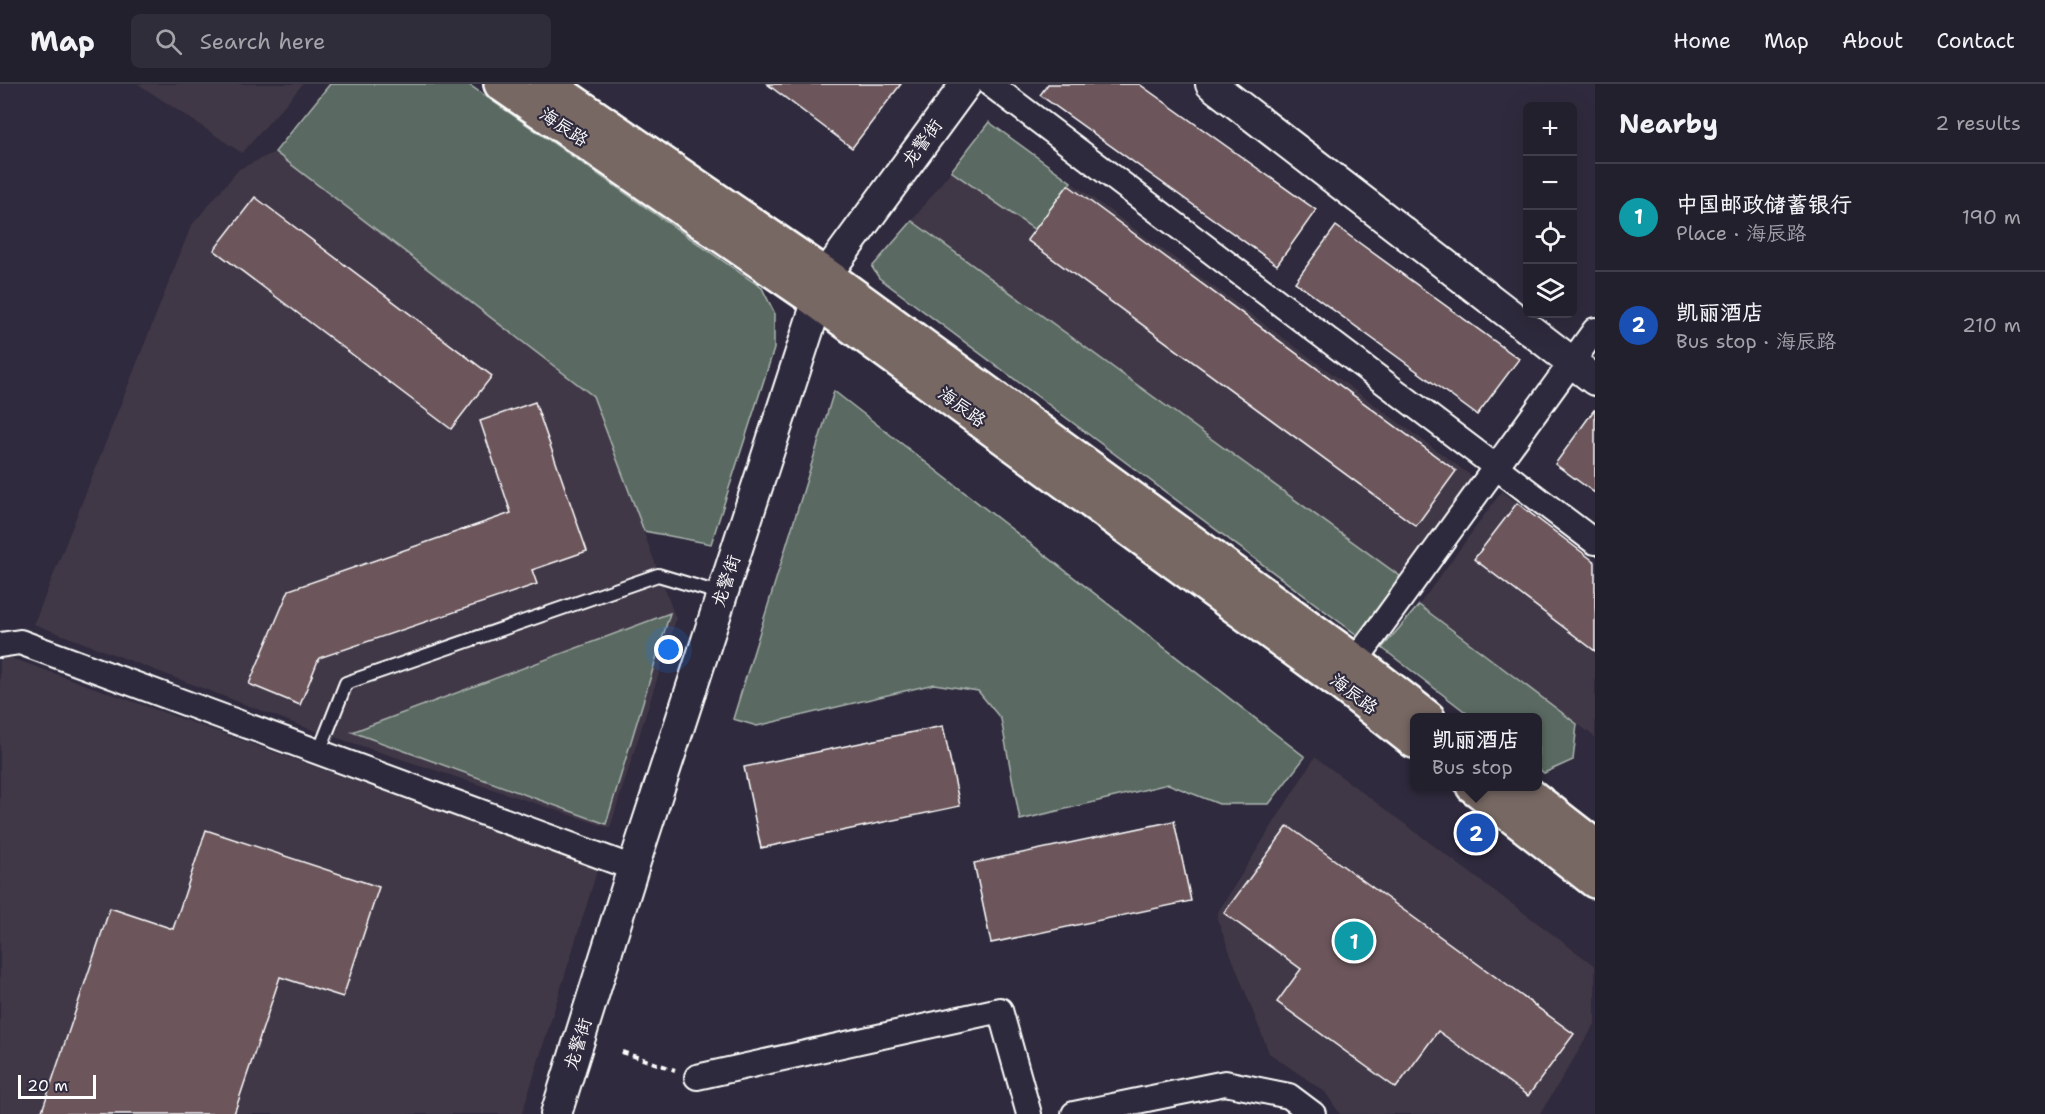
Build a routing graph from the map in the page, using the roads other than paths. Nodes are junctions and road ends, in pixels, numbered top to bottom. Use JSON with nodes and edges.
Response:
{"nodes":[{"id":1,"x":501,"y":84,"type":"edge"},
{"id":2,"x":547,"y":84,"type":"edge"},
{"id":3,"x":966,"y":84,"type":"edge"},
{"id":4,"x":990,"y":84,"type":"edge"},
{"id":5,"x":1212,"y":84,"type":"edge"},
{"id":6,"x":821,"y":288,"type":"junction"},
{"id":7,"x":1595,"y":330,"type":"edge"},
{"id":8,"x":1571,"y":363,"type":"junction"},
{"id":9,"x":1595,"y":380,"type":"edge"},
{"id":10,"x":1496,"y":467,"type":"junction"},
{"id":11,"x":1595,"y":542,"type":"edge"},
{"id":12,"x":722,"y":594,"type":"junction"},
{"id":13,"x":0,"y":645,"type":"edge"},
{"id":14,"x":1347,"y":672,"type":"junction"},
{"id":15,"x":1421,"y":713,"type":"edge"},
{"id":16,"x":1410,"y":737,"type":"edge"},
{"id":17,"x":319,"y":752,"type":"junction"},
{"id":18,"x":1479,"y":791,"type":"edge"},
{"id":19,"x":1524,"y":791,"type":"edge"},
{"id":20,"x":1595,"y":846,"type":"edge"},
{"id":21,"x":633,"y":868,"type":"junction"},
{"id":22,"x":1595,"y":880,"type":"edge"},
{"id":23,"x":697,"y":1077,"type":"road end"},
{"id":24,"x":556,"y":1114,"type":"edge"},
{"id":25,"x":1029,"y":1114,"type":"edge"},
{"id":26,"x":1074,"y":1114,"type":"edge"},
{"id":27,"x":1313,"y":1114,"type":"edge"}],
"edges":[{"from":1,"to":6,"type":"main road","name":"海辰路"},
{"from":2,"to":6,"type":"main road","name":"海辰路"},
{"from":3,"to":6,"type":"street","name":"龙警街"},
{"from":4,"to":10,"type":"street"},
{"from":5,"to":8,"type":"street"},
{"from":6,"to":12,"type":"street","name":"龙警街"},
{"from":6,"to":14,"type":"main road","name":"海辰路"},
{"from":7,"to":8,"type":"street"},
{"from":8,"to":9,"type":"street"},
{"from":8,"to":10,"type":"street"},
{"from":10,"to":11,"type":"street"},
{"from":10,"to":14,"type":"street"},
{"from":12,"to":17,"type":"lane"},
{"from":12,"to":21,"type":"street","name":"龙警街"},
{"from":13,"to":17,"type":"street"},
{"from":14,"to":15,"type":"main road","name":"海辰路"},
{"from":14,"to":16,"type":"main road","name":"海辰路"},
{"from":17,"to":21,"type":"street"},
{"from":18,"to":22,"type":"main road"},
{"from":19,"to":20,"type":"main road"},
{"from":21,"to":24,"type":"street","name":"龙警街"},
{"from":23,"to":25,"type":"street"},
{"from":26,"to":27,"type":"street"}]}
